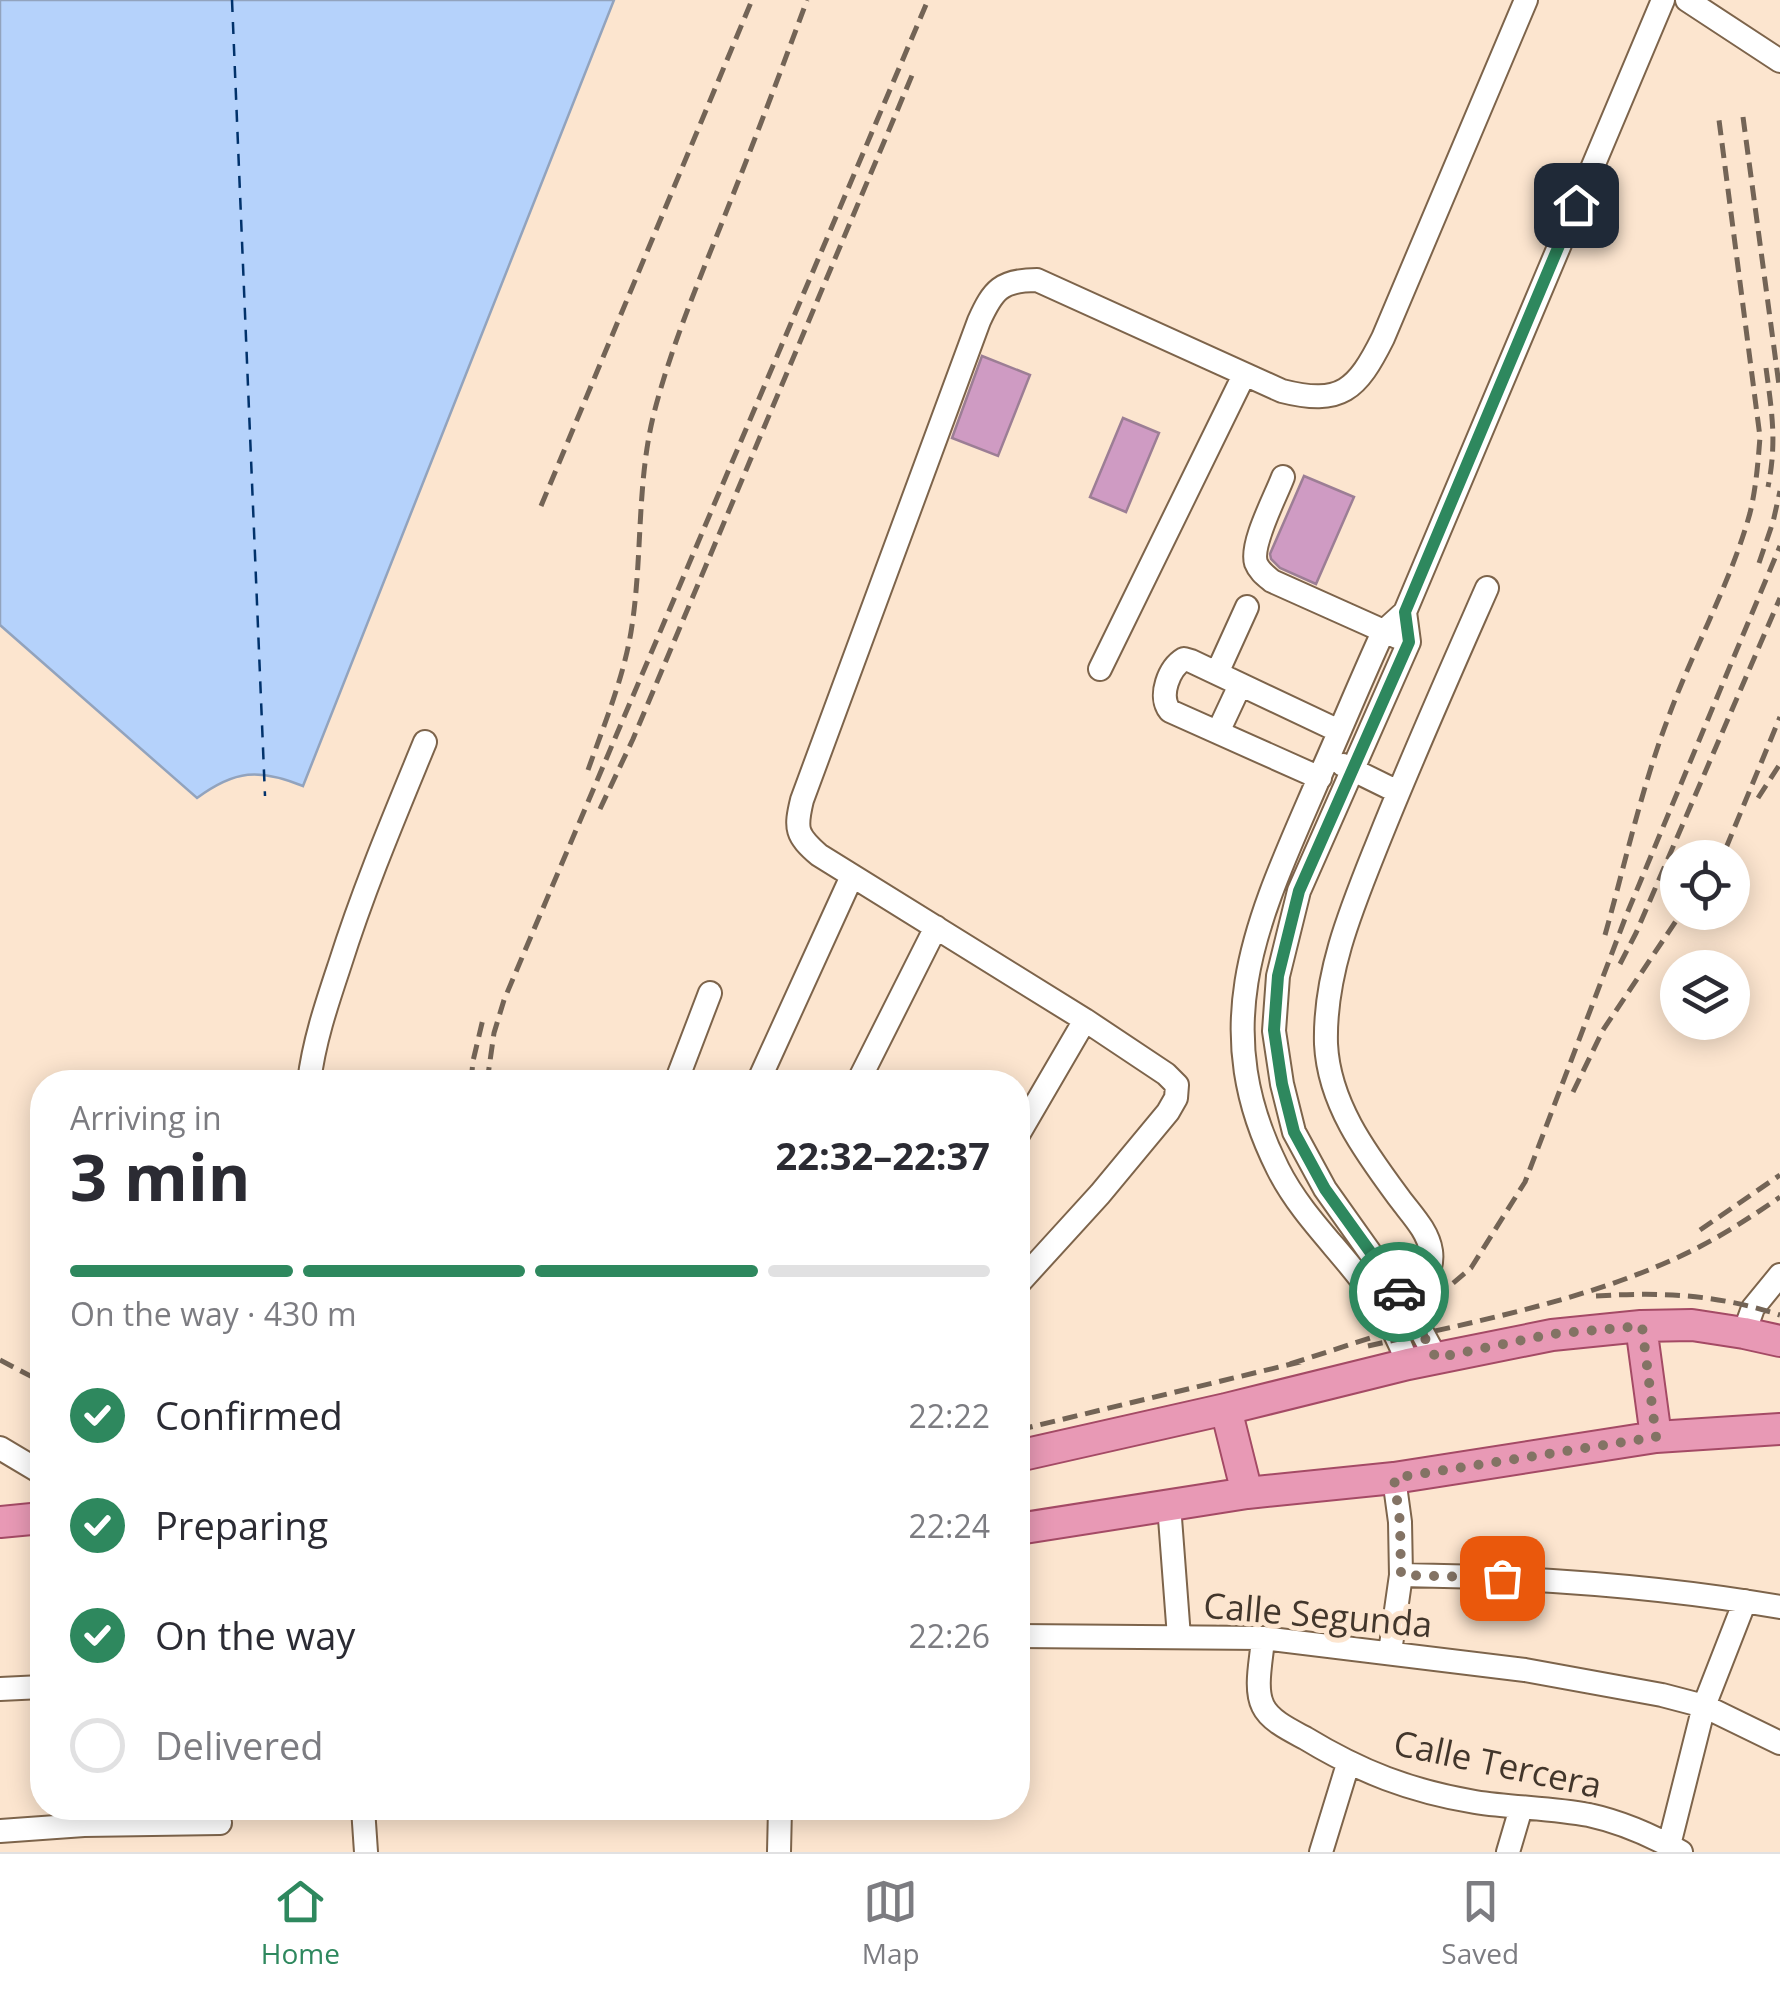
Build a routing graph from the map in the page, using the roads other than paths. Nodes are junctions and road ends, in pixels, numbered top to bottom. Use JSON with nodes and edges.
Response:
{"nodes":[{"id":1,"x":1526,"y":0,"type":"edge"},
{"id":2,"x":1663,"y":0,"type":"edge"},
{"id":3,"x":1687,"y":0,"type":"edge"},
{"id":4,"x":1780,"y":61,"type":"edge"},
{"id":5,"x":1244,"y":375,"type":"junction"},
{"id":6,"x":1284,"y":476,"type":"dead end"},
{"id":7,"x":1487,"y":588,"type":"dead end"},
{"id":8,"x":1247,"y":606,"type":"dead end"},
{"id":9,"x":1405,"y":612,"type":"junction"},
{"id":10,"x":1383,"y":632,"type":"junction"},
{"id":11,"x":1409,"y":642,"type":"junction"},
{"id":12,"x":1100,"y":669,"type":"dead end"},
{"id":13,"x":1217,"y":672,"type":"junction"},
{"id":14,"x":1240,"y":684,"type":"junction"},
{"id":15,"x":1339,"y":730,"type":"junction"},
{"id":16,"x":1218,"y":732,"type":"junction"},
{"id":17,"x":426,"y":742,"type":"dead end"},
{"id":18,"x":1324,"y":768,"type":"junction"},
{"id":19,"x":1353,"y":769,"type":"junction"},
{"id":20,"x":1398,"y":792,"type":"junction"},
{"id":21,"x":852,"y":876,"type":"junction"},
{"id":22,"x":936,"y":928,"type":"junction"},
{"id":23,"x":710,"y":993,"type":"dead end"},
{"id":24,"x":1085,"y":1020,"type":"junction"},
{"id":25,"x":314,"y":1070,"type":"edge"},
{"id":26,"x":681,"y":1070,"type":"edge"},
{"id":27,"x":763,"y":1070,"type":"edge"},
{"id":28,"x":864,"y":1070,"type":"edge"},
{"id":29,"x":1030,"y":1114,"type":"edge"},
{"id":30,"x":1030,"y":1271,"type":"edge"},
{"id":31,"x":1780,"y":1274,"type":"edge"},
{"id":32,"x":1408,"y":1306,"type":"junction"},
{"id":33,"x":1642,"y":1326,"type":"junction"},
{"id":34,"x":1744,"y":1332,"type":"junction"},
{"id":35,"x":1780,"y":1341,"type":"edge"},
{"id":36,"x":1422,"y":1361,"type":"junction"},
{"id":37,"x":1226,"y":1409,"type":"junction"},
{"id":38,"x":1780,"y":1429,"type":"edge"},
{"id":39,"x":1656,"y":1437,"type":"junction"},
{"id":40,"x":0,"y":1448,"type":"edge"},
{"id":41,"x":1030,"y":1453,"type":"edge"},
{"id":42,"x":30,"y":1466,"type":"edge"},
{"id":43,"x":1394,"y":1478,"type":"junction"},
{"id":44,"x":1247,"y":1493,"type":"junction"},
{"id":45,"x":1169,"y":1506,"type":"junction"},
{"id":46,"x":30,"y":1519,"type":"edge"},
{"id":47,"x":0,"y":1522,"type":"edge"},
{"id":48,"x":1030,"y":1527,"type":"edge"},
{"id":49,"x":1401,"y":1575,"type":"junction"},
{"id":50,"x":1745,"y":1601,"type":"junction"},
{"id":51,"x":1780,"y":1607,"type":"edge"},
{"id":52,"x":1030,"y":1636,"type":"edge"},
{"id":53,"x":1179,"y":1637,"type":"junction"},
{"id":54,"x":1263,"y":1638,"type":"junction"},
{"id":55,"x":1390,"y":1652,"type":"junction"},
{"id":56,"x":30,"y":1688,"type":"edge"},
{"id":57,"x":0,"y":1689,"type":"edge"},
{"id":58,"x":1704,"y":1706,"type":"junction"},
{"id":59,"x":1780,"y":1744,"type":"edge"},
{"id":60,"x":1348,"y":1764,"type":"junction"},
{"id":61,"x":1521,"y":1808,"type":"junction"},
{"id":62,"x":62,"y":1820,"type":"edge"},
{"id":63,"x":162,"y":1820,"type":"edge"},
{"id":64,"x":365,"y":1820,"type":"edge"},
{"id":65,"x":780,"y":1820,"type":"edge"},
{"id":66,"x":220,"y":1823,"type":"dead end"},
{"id":67,"x":0,"y":1831,"type":"edge"},
{"id":68,"x":1675,"y":1849,"type":"edge"},
{"id":69,"x":366,"y":1852,"type":"edge"},
{"id":70,"x":779,"y":1852,"type":"edge"},
{"id":71,"x":1321,"y":1852,"type":"edge"},
{"id":72,"x":1508,"y":1852,"type":"edge"}],
"edges":[{"from":1,"to":5,"type":"street"},
{"from":2,"to":9,"type":"street"},
{"from":3,"to":4,"type":"street"},
{"from":5,"to":12,"type":"street"},
{"from":5,"to":21,"type":"street"},
{"from":6,"to":10,"type":"street"},
{"from":7,"to":20,"type":"street"},
{"from":8,"to":13,"type":"street"},
{"from":9,"to":10,"type":"street"},
{"from":9,"to":11,"type":"street"},
{"from":10,"to":11,"type":"street"},
{"from":10,"to":15,"type":"street"},
{"from":11,"to":19,"type":"street"},
{"from":13,"to":14,"type":"street"},
{"from":13,"to":16,"type":"street"},
{"from":14,"to":15,"type":"street"},
{"from":14,"to":16,"type":"street"},
{"from":15,"to":18,"type":"street"},
{"from":16,"to":18,"type":"street"},
{"from":17,"to":25,"type":"street"},
{"from":18,"to":19,"type":"street"},
{"from":18,"to":36,"type":"street"},
{"from":19,"to":20,"type":"street"},
{"from":19,"to":32,"type":"street"},
{"from":20,"to":32,"type":"street"},
{"from":21,"to":22,"type":"street"},
{"from":21,"to":27,"type":"street"},
{"from":22,"to":24,"type":"street"},
{"from":22,"to":28,"type":"street"},
{"from":23,"to":26,"type":"street"},
{"from":24,"to":29,"type":"street"},
{"from":24,"to":30,"type":"street"},
{"from":31,"to":34,"type":"street"},
{"from":32,"to":36,"type":"street"},
{"from":33,"to":34,"type":"main road"},
{"from":33,"to":36,"type":"main road"},
{"from":33,"to":39,"type":"main road"},
{"from":34,"to":35,"type":"main road"},
{"from":36,"to":37,"type":"main road"},
{"from":37,"to":41,"type":"main road"},
{"from":37,"to":44,"type":"main road"},
{"from":38,"to":39,"type":"main road"},
{"from":39,"to":43,"type":"main road"},
{"from":40,"to":42,"type":"street"},
{"from":43,"to":44,"type":"main road"},
{"from":43,"to":49,"type":"street"},
{"from":44,"to":45,"type":"main road"},
{"from":45,"to":48,"type":"main road"},
{"from":45,"to":53,"type":"street"},
{"from":46,"to":47,"type":"main road"},
{"from":49,"to":50,"type":"street"},
{"from":49,"to":55,"type":"street"},
{"from":50,"to":51,"type":"street"},
{"from":50,"to":58,"type":"street"},
{"from":52,"to":53,"type":"street","name":"Calle Segunda"},
{"from":53,"to":54,"type":"street","name":"Calle Segunda"},
{"from":54,"to":55,"type":"street","name":"Calle Segunda"},
{"from":54,"to":60,"type":"street","name":"Calle Tercera"},
{"from":55,"to":58,"type":"street","name":"Calle Segunda"},
{"from":56,"to":57,"type":"street"},
{"from":58,"to":59,"type":"street","name":"Calle Segunda"},
{"from":58,"to":68,"type":"street"},
{"from":60,"to":61,"type":"street","name":"Calle Tercera"},
{"from":60,"to":71,"type":"street"},
{"from":61,"to":68,"type":"street","name":"Calle Tercera"},
{"from":61,"to":72,"type":"street"},
{"from":62,"to":67,"type":"street"},
{"from":63,"to":66,"type":"street"},
{"from":64,"to":69,"type":"street"},
{"from":65,"to":70,"type":"street"}]}
